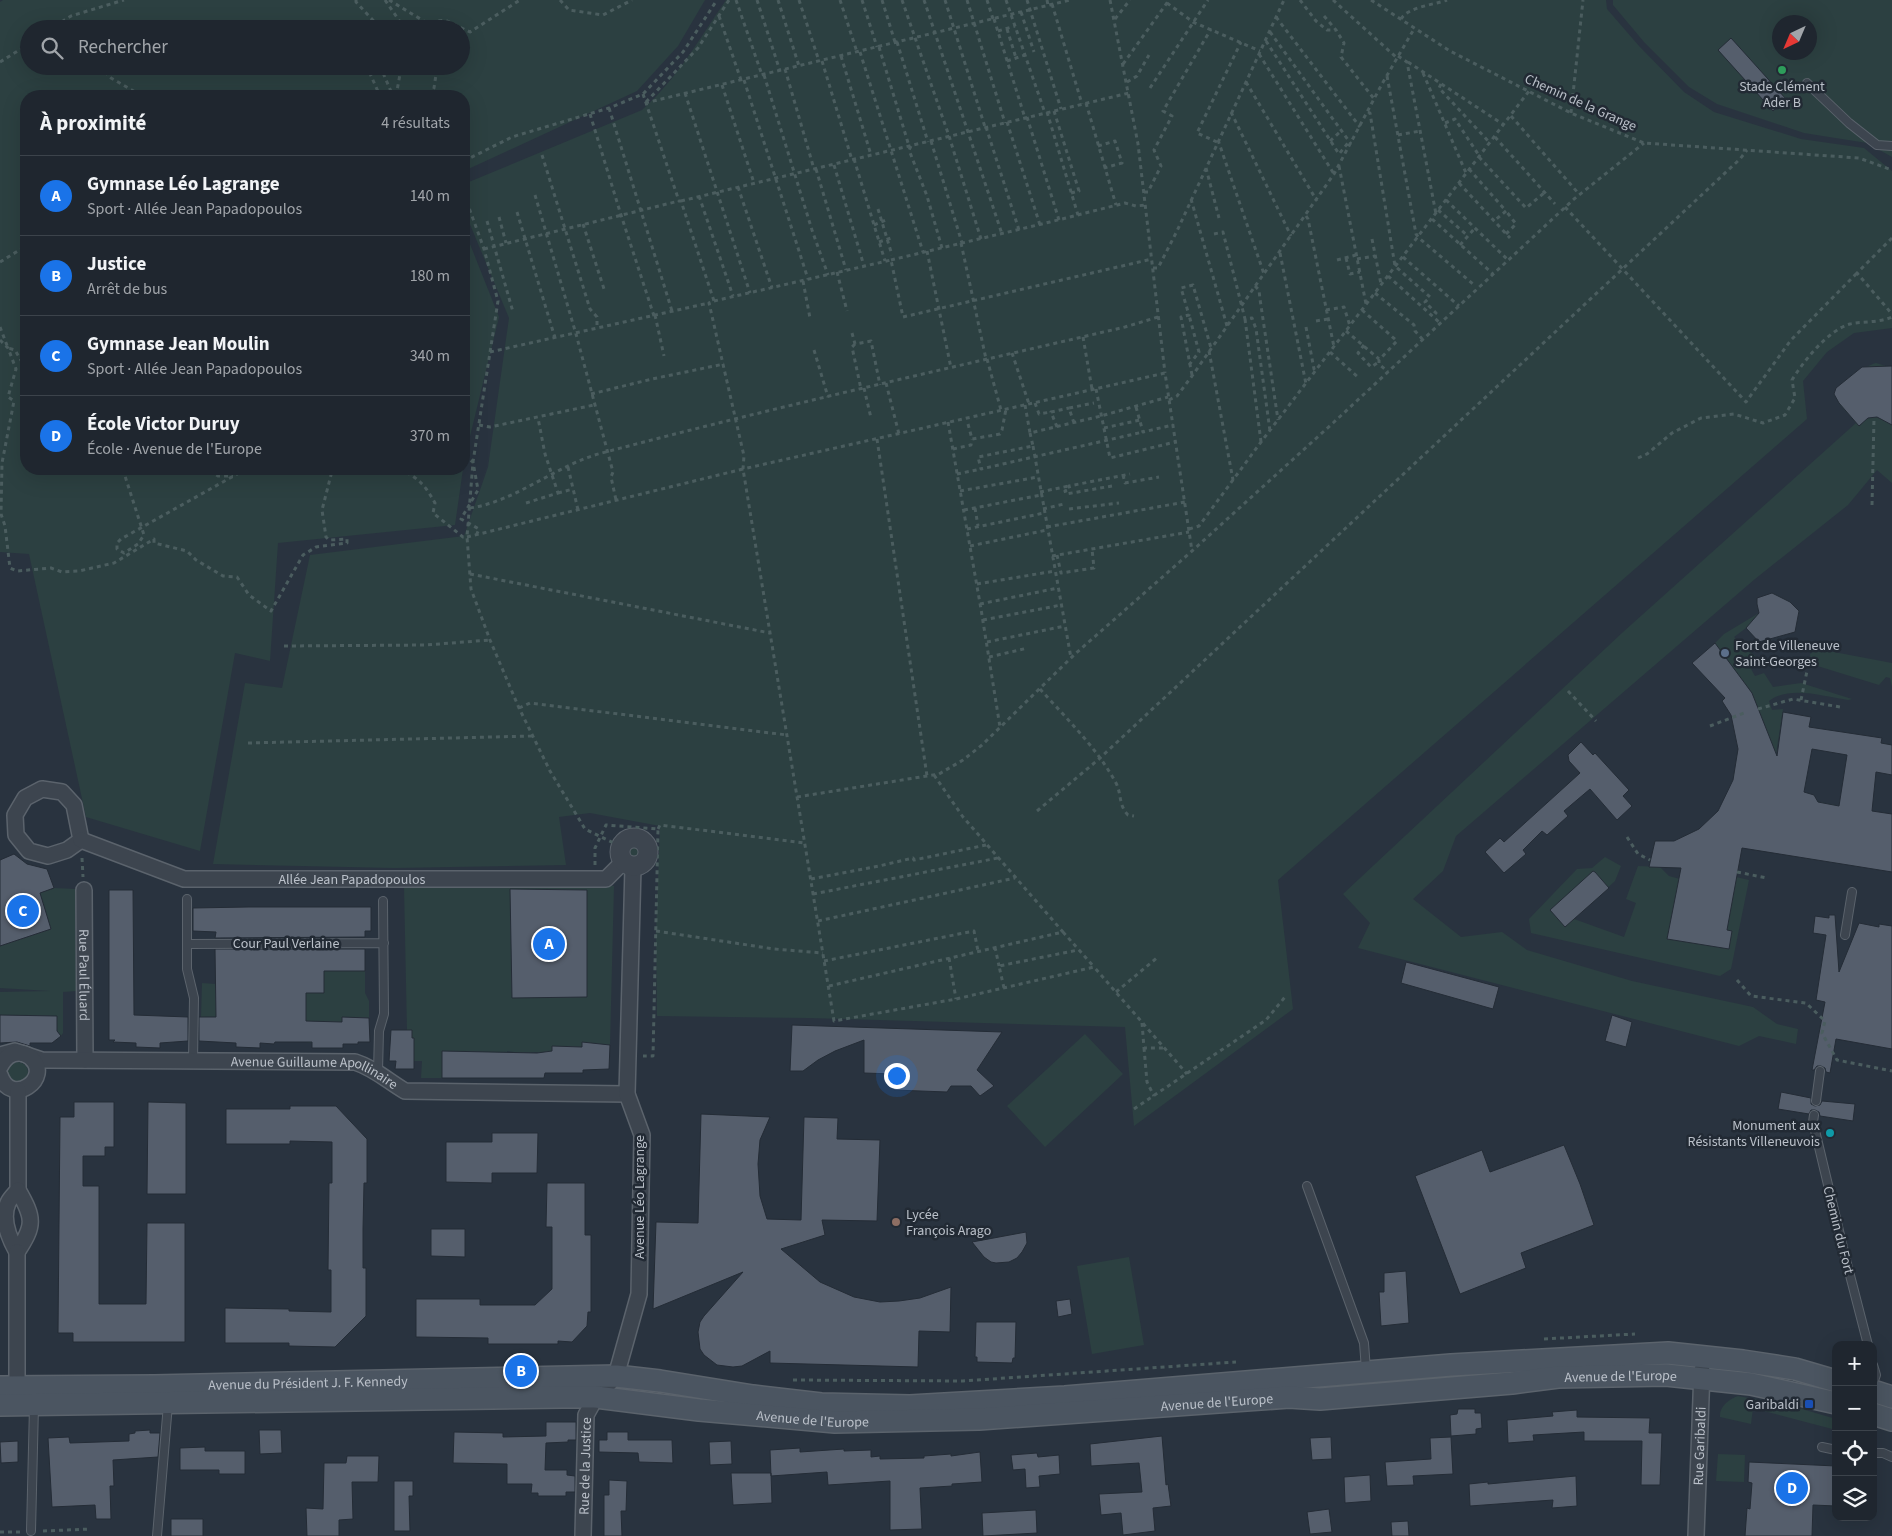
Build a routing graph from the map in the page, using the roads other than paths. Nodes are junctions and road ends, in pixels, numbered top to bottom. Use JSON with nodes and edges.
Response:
{"nodes":[{"id":1,"x":1807,"y":83,"type":"dead end"},
{"id":2,"x":1892,"y":146,"type":"edge"},
{"id":3,"x":81,"y":840,"type":"junction"},
{"id":4,"x":626,"y":858,"type":"joint"},
{"id":5,"x":84,"y":890,"type":"road end"},
{"id":6,"x":1852,"y":892,"type":"dead end"},
{"id":7,"x":187,"y":900,"type":"dead end"},
{"id":8,"x":383,"y":901,"type":"dead end"},
{"id":9,"x":1845,"y":935,"type":"dead end"},
{"id":10,"x":384,"y":943,"type":"junction"},
{"id":11,"x":188,"y":944,"type":"junction"},
{"id":12,"x":23,"y":1053,"type":"junction"},
{"id":13,"x":0,"y":1055,"type":"edge"},
{"id":14,"x":85,"y":1060,"type":"junction"},
{"id":15,"x":194,"y":1061,"type":"junction"},
{"id":16,"x":0,"y":1067,"type":"edge"},
{"id":17,"x":1820,"y":1071,"type":"dead end"},
{"id":18,"x":378,"y":1072,"type":"junction"},
{"id":19,"x":0,"y":1075,"type":"edge"},
{"id":20,"x":18,"y":1090,"type":"junction"},
{"id":21,"x":627,"y":1094,"type":"junction"},
{"id":22,"x":1816,"y":1101,"type":"dead end"},
{"id":23,"x":1814,"y":1115,"type":"dead end"},
{"id":24,"x":1307,"y":1186,"type":"dead end"},
{"id":25,"x":18,"y":1190,"type":"junction"},
{"id":26,"x":17,"y":1252,"type":"junction"},
{"id":27,"x":1867,"y":1341,"type":"edge"},
{"id":28,"x":1703,"y":1356,"type":"junction"},
{"id":29,"x":616,"y":1376,"type":"junction"},
{"id":30,"x":1702,"y":1378,"type":"junction"},
{"id":31,"x":1832,"y":1379,"type":"edge"},
{"id":32,"x":1368,"y":1384,"type":"junction"},
{"id":33,"x":8,"y":1387,"type":"edge"},
{"id":34,"x":1877,"y":1392,"type":"edge"},
{"id":35,"x":1892,"y":1397,"type":"edge"},
{"id":36,"x":596,"y":1398,"type":"junction"},
{"id":37,"x":168,"y":1402,"type":"junction"},
{"id":38,"x":1832,"y":1402,"type":"edge"},
{"id":39,"x":0,"y":1405,"type":"edge"},
{"id":40,"x":34,"y":1406,"type":"junction"},
{"id":41,"x":1877,"y":1415,"type":"edge"},
{"id":42,"x":1892,"y":1420,"type":"edge"},
{"id":43,"x":1822,"y":1447,"type":"dead end"},
{"id":44,"x":1832,"y":1449,"type":"edge"},
{"id":45,"x":1877,"y":1453,"type":"edge"},
{"id":46,"x":1892,"y":1457,"type":"edge"},
{"id":47,"x":31,"y":1531,"type":"dead end"},
{"id":48,"x":157,"y":1536,"type":"edge"},
{"id":49,"x":583,"y":1536,"type":"edge"},
{"id":50,"x":1696,"y":1536,"type":"edge"}],
"edges":[{"from":1,"to":2,"type":"lane"},
{"from":3,"to":3,"type":"street"},
{"from":3,"to":4,"type":"street","name":"Allée Jean Papadopoulos"},
{"from":4,"to":21,"type":"street","name":"Avenue Léo Lagrange"},
{"from":5,"to":14,"type":"street","name":"Rue Paul Éluard"},
{"from":6,"to":9,"type":"lane"},
{"from":7,"to":11,"type":"lane"},
{"from":8,"to":10,"type":"lane"},
{"from":10,"to":11,"type":"lane","name":"Cour Paul Verlaine"},
{"from":10,"to":18,"type":"lane"},
{"from":11,"to":15,"type":"lane"},
{"from":12,"to":13,"type":"street","name":"Avenue Guillaume Apollinaire"},
{"from":12,"to":14,"type":"street","name":"Avenue Guillaume Apollinaire"},
{"from":12,"to":16,"type":"street"},
{"from":12,"to":20,"type":"street"},
{"from":14,"to":15,"type":"street","name":"Avenue Guillaume Apollinaire"},
{"from":15,"to":18,"type":"street","name":"Avenue Guillaume Apollinaire"},
{"from":17,"to":22,"type":"lane"},
{"from":18,"to":21,"type":"street","name":"Avenue Guillaume Apollinaire"},
{"from":19,"to":20,"type":"street"},
{"from":20,"to":25,"type":"street"},
{"from":21,"to":29,"type":"street","name":"Avenue Léo Lagrange"},
{"from":23,"to":27,"type":"lane","name":"Chemin du Fort"},
{"from":24,"to":32,"type":"lane"},
{"from":25,"to":26,"type":"street"},
{"from":25,"to":26,"type":"street"},
{"from":26,"to":33,"type":"street"},
{"from":28,"to":30,"type":"street","name":"Rue Garibaldi"},
{"from":28,"to":31,"type":"main road","name":"Avenue de l'Europe"},
{"from":28,"to":32,"type":"main road","name":"Avenue de l'Europe"},
{"from":29,"to":32,"type":"main road","name":"Avenue de l'Europe"},
{"from":29,"to":33,"type":"main road","name":"Avenue du Président J. F. Kennedy"},
{"from":29,"to":36,"type":"street","name":"Avenue Léo Lagrange"},
{"from":30,"to":32,"type":"main road","name":"Avenue de l'Europe"},
{"from":30,"to":38,"type":"main road","name":"Avenue de l'Europe"},
{"from":30,"to":50,"type":"street","name":"Rue Garibaldi"},
{"from":32,"to":36,"type":"main road","name":"Avenue de l'Europe"},
{"from":34,"to":35,"type":"main road"},
{"from":36,"to":37,"type":"main road","name":"Avenue du Président J. F. Kennedy"},
{"from":36,"to":49,"type":"street","name":"Rue de la Justice"},
{"from":37,"to":40,"type":"main road","name":"Avenue du Président J. F. Kennedy"},
{"from":37,"to":48,"type":"lane"},
{"from":39,"to":40,"type":"main road","name":"Avenue du Président J. F. Kennedy"},
{"from":40,"to":47,"type":"lane"},
{"from":41,"to":42,"type":"main road"},
{"from":43,"to":44,"type":"lane"},
{"from":45,"to":46,"type":"lane"}]}
